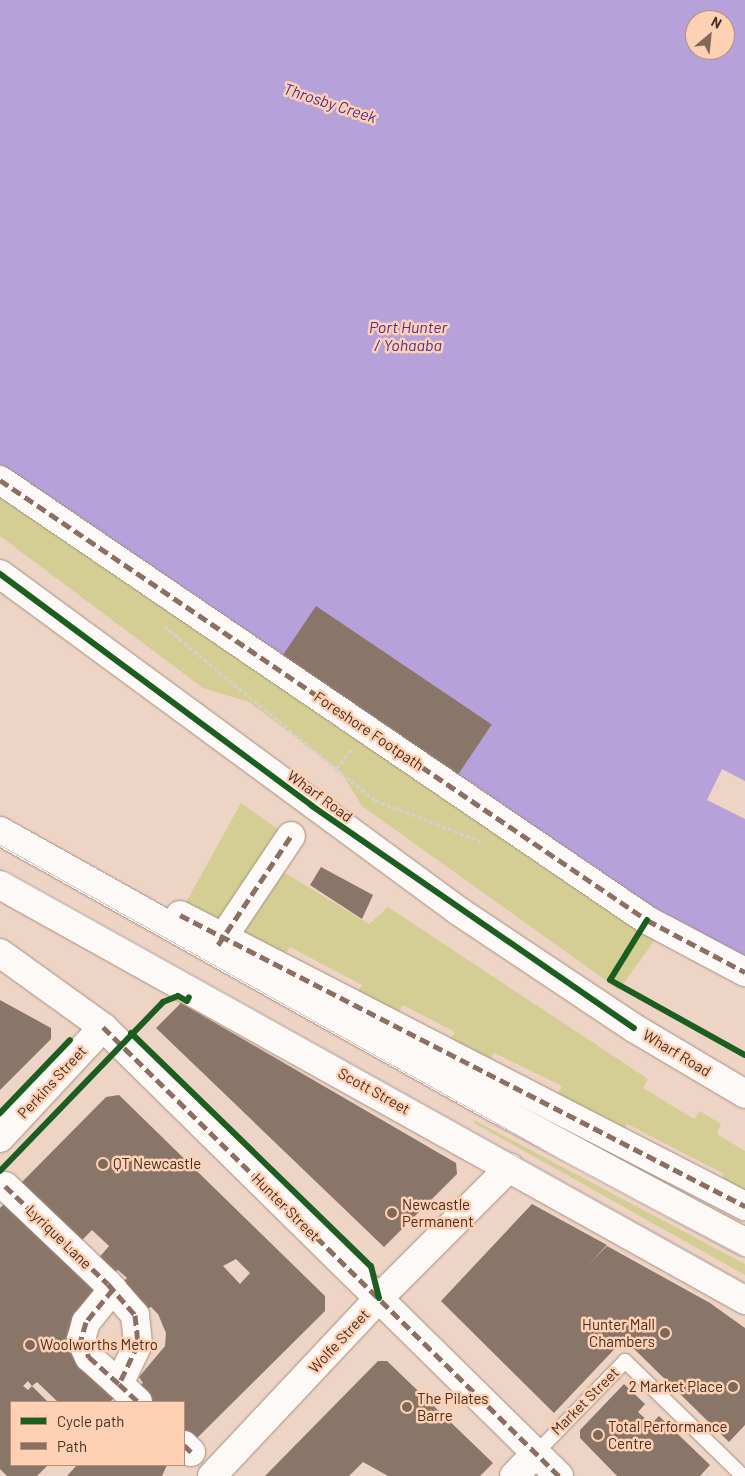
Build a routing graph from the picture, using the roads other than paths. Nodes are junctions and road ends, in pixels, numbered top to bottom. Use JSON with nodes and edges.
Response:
{"nodes":[{"id":1,"x":0,"y":480,"type":"edge"},
{"id":2,"x":0,"y":574,"type":"edge"},
{"id":3,"x":0,"y":830,"type":"edge"},
{"id":4,"x":292,"y":836,"type":"dead end"},
{"id":5,"x":0,"y":885,"type":"edge"},
{"id":6,"x":180,"y":915,"type":"dead end"},
{"id":7,"x":221,"y":941,"type":"junction"},
{"id":8,"x":0,"y":953,"type":"edge"},
{"id":9,"x":745,"y":972,"type":"edge"},
{"id":10,"x":103,"y":1027,"type":"junction"},
{"id":11,"x":745,"y":1094,"type":"edge"},
{"id":12,"x":0,"y":1138,"type":"edge"},
{"id":13,"x":510,"y":1166,"type":"junction"},
{"id":14,"x":5,"y":1186,"type":"dead end"},
{"id":15,"x":745,"y":1206,"type":"edge"},
{"id":16,"x":745,"y":1242,"type":"edge"},
{"id":17,"x":112,"y":1289,"type":"junction"},
{"id":18,"x":379,"y":1298,"type":"junction"},
{"id":19,"x":745,"y":1300,"type":"edge"},
{"id":20,"x":129,"y":1393,"type":"edge"},
{"id":21,"x":536,"y":1453,"type":"junction"},
{"id":22,"x":212,"y":1476,"type":"edge"},
{"id":23,"x":514,"y":1476,"type":"edge"},
{"id":24,"x":559,"y":1476,"type":"edge"},
{"id":25,"x":743,"y":1476,"type":"edge"}],
"edges":[{"from":1,"to":9,"type":"street","name":"Foreshore Footpath"},
{"from":2,"to":11,"type":"street","name":"Wharf Road"},
{"from":3,"to":16,"type":"street"},
{"from":4,"to":7,"type":"street"},
{"from":5,"to":13,"type":"street","name":"Scott Street"},
{"from":6,"to":7,"type":"street"},
{"from":7,"to":15,"type":"street"},
{"from":8,"to":10,"type":"street","name":"Hunter Street"},
{"from":10,"to":12,"type":"street","name":"Perkins Street"},
{"from":10,"to":18,"type":"street","name":"Hunter Street"},
{"from":13,"to":18,"type":"street","name":"Wolfe Street"},
{"from":13,"to":19,"type":"street","name":"Scott Street"},
{"from":14,"to":17,"type":"street","name":"Lyrique Lane"},
{"from":17,"to":20,"type":"street","name":"Lyrique Lane"},
{"from":17,"to":20,"type":"street","name":"Lyrique Lane"},
{"from":18,"to":21,"type":"street","name":"Hunter Street"},
{"from":18,"to":22,"type":"street","name":"Wolfe Street"},
{"from":21,"to":23,"type":"street"},
{"from":21,"to":24,"type":"street","name":"Hunter Street"},
{"from":21,"to":25,"type":"lane","name":"Market Street"}]}
